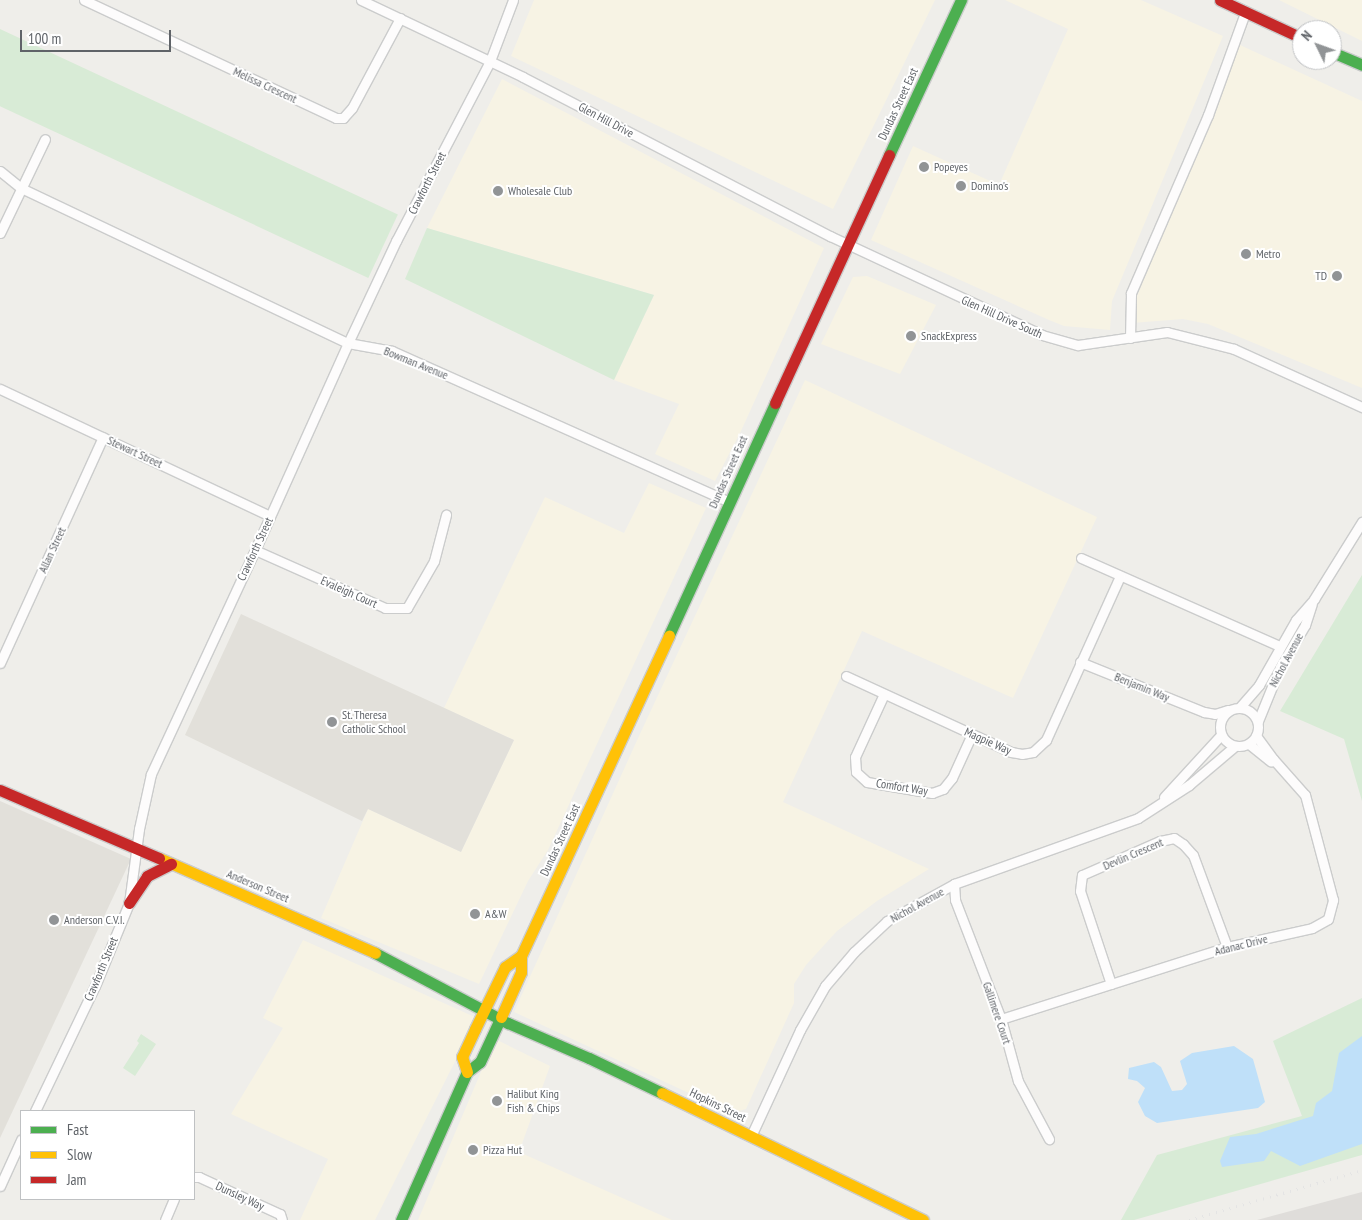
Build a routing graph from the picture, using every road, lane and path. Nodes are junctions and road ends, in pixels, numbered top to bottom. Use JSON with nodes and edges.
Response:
{"nodes":[{"id":1,"x":84,"y":0,"type":"edge"},
{"id":2,"x":361,"y":0,"type":"edge"},
{"id":3,"x":513,"y":0,"type":"edge"},
{"id":4,"x":961,"y":0,"type":"edge"},
{"id":5,"x":1220,"y":0,"type":"edge"},
{"id":6,"x":1245,"y":13,"type":"junction"},
{"id":7,"x":400,"y":18,"type":"junction"},
{"id":8,"x":1292,"y":34,"type":"edge"},
{"id":9,"x":1342,"y":56,"type":"edge"},
{"id":10,"x":490,"y":61,"type":"junction"},
{"id":11,"x":1362,"y":65,"type":"edge"},
{"id":12,"x":45,"y":139,"type":"dead end"},
{"id":13,"x":0,"y":171,"type":"edge"},
{"id":14,"x":21,"y":188,"type":"junction"},
{"id":15,"x":0,"y":232,"type":"edge"},
{"id":16,"x":848,"y":245,"type":"junction"},
{"id":17,"x":1130,"y":338,"type":"junction"},
{"id":18,"x":348,"y":342,"type":"junction"},
{"id":19,"x":0,"y":389,"type":"edge"},
{"id":20,"x":1362,"y":406,"type":"edge"},
{"id":21,"x":103,"y":436,"type":"junction"},
{"id":22,"x":730,"y":502,"type":"junction"},
{"id":23,"x":446,"y":515,"type":"dead end"},
{"id":24,"x":270,"y":516,"type":"junction"},
{"id":25,"x":1362,"y":522,"type":"edge"},
{"id":26,"x":255,"y":550,"type":"junction"},
{"id":27,"x":1081,"y":558,"type":"dead end"},
{"id":28,"x":1120,"y":576,"type":"junction"},
{"id":29,"x":1314,"y":599,"type":"junction"},
{"id":30,"x":1280,"y":646,"type":"junction"},
{"id":31,"x":1080,"y":662,"type":"junction"},
{"id":32,"x":0,"y":663,"type":"edge"},
{"id":33,"x":846,"y":676,"type":"dead end"},
{"id":34,"x":884,"y":694,"type":"junction"},
{"id":35,"x":1240,"y":707,"type":"junction"},
{"id":36,"x":1228,"y":710,"type":"junction"},
{"id":37,"x":1204,"y":712,"type":"junction"},
{"id":38,"x":1258,"y":721,"type":"junction"},
{"id":39,"x":1220,"y":732,"type":"junction"},
{"id":40,"x":972,"y":734,"type":"junction"},
{"id":41,"x":1256,"y":736,"type":"junction"},
{"id":42,"x":1248,"y":744,"type":"junction"},
{"id":43,"x":1235,"y":746,"type":"junction"},
{"id":44,"x":1284,"y":771,"type":"junction"},
{"id":45,"x":0,"y":790,"type":"edge"},
{"id":46,"x":1157,"y":804,"type":"junction"},
{"id":47,"x":137,"y":848,"type":"junction"},
{"id":48,"x":171,"y":864,"type":"junction"},
{"id":49,"x":954,"y":884,"type":"junction"},
{"id":50,"x":129,"y":903,"type":"junction"},
{"id":51,"x":1227,"y":947,"type":"junction"},
{"id":52,"x":521,"y":956,"type":"junction"},
{"id":53,"x":1111,"y":984,"type":"junction"},
{"id":54,"x":485,"y":1010,"type":"junction"},
{"id":55,"x":500,"y":1018,"type":"junction"},
{"id":56,"x":1001,"y":1019,"type":"junction"},
{"id":57,"x":467,"y":1072,"type":"junction"},
{"id":58,"x":35,"y":1110,"type":"edge"},
{"id":59,"x":751,"y":1136,"type":"junction"},
{"id":60,"x":1049,"y":1139,"type":"dead end"},
{"id":61,"x":20,"y":1142,"type":"edge"},
{"id":62,"x":195,"y":1177,"type":"edge"},
{"id":63,"x":0,"y":1186,"type":"edge"},
{"id":64,"x":174,"y":1200,"type":"edge"},
{"id":65,"x":165,"y":1220,"type":"edge"},
{"id":66,"x":282,"y":1220,"type":"edge"},
{"id":67,"x":401,"y":1220,"type":"edge"},
{"id":68,"x":923,"y":1220,"type":"edge"}],
"edges":[{"from":1,"to":7,"type":"street","name":"Melissa Crescent"},
{"from":2,"to":7,"type":"street","name":"Glen Hill Drive"},
{"from":3,"to":10,"type":"street","name":"Crawforth Street"},
{"from":4,"to":16,"type":"main road","name":"Dundas Street East"},
{"from":5,"to":6,"type":"main road"},
{"from":6,"to":8,"type":"main road"},
{"from":6,"to":17,"type":"street"},
{"from":7,"to":10,"type":"street","name":"Glen Hill Drive"},
{"from":9,"to":11,"type":"main road"},
{"from":10,"to":16,"type":"street","name":"Glen Hill Drive"},
{"from":10,"to":18,"type":"street","name":"Crawforth Street"},
{"from":12,"to":14,"type":"street"},
{"from":13,"to":14,"type":"street","name":"Bowman Avenue"},
{"from":14,"to":15,"type":"street"},
{"from":14,"to":18,"type":"street","name":"Bowman Avenue"},
{"from":16,"to":17,"type":"street","name":"Glen Hill Drive South"},
{"from":16,"to":22,"type":"main road","name":"Dundas Street East"},
{"from":17,"to":20,"type":"street","name":"Glen Hill Drive South"},
{"from":18,"to":22,"type":"street","name":"Bowman Avenue"},
{"from":18,"to":24,"type":"street","name":"Crawforth Street"},
{"from":19,"to":21,"type":"street","name":"Stewart Street"},
{"from":21,"to":24,"type":"street","name":"Stewart Street"},
{"from":21,"to":32,"type":"street","name":"Allan Street"},
{"from":22,"to":52,"type":"main road","name":"Dundas Street East"},
{"from":23,"to":26,"type":"street","name":"Evaleigh Court"},
{"from":24,"to":26,"type":"street","name":"Crawforth Street"},
{"from":25,"to":29,"type":"street","name":"Nichol Avenue"},
{"from":26,"to":47,"type":"street","name":"Crawforth Street"},
{"from":27,"to":28,"type":"street"},
{"from":28,"to":30,"type":"street"},
{"from":28,"to":31,"type":"street","name":"Magpie Way"},
{"from":29,"to":30,"type":"street","name":"Nichol Avenue"},
{"from":29,"to":38,"type":"street","name":"Nichol Avenue"},
{"from":30,"to":35,"type":"street","name":"Nichol Avenue"},
{"from":31,"to":37,"type":"street","name":"Benjamin Way"},
{"from":31,"to":40,"type":"street","name":"Magpie Way"},
{"from":33,"to":34,"type":"street","name":"Magpie Way"},
{"from":34,"to":40,"type":"street","name":"Magpie Way"},
{"from":34,"to":40,"type":"street","name":"Comfort Way"},
{"from":35,"to":36,"type":"street"},
{"from":35,"to":38,"type":"street"},
{"from":36,"to":37,"type":"street","name":"Benjamin Way"},
{"from":36,"to":39,"type":"street"},
{"from":37,"to":39,"type":"street","name":"Benjamin Way"},
{"from":38,"to":41,"type":"street"},
{"from":39,"to":43,"type":"street"},
{"from":39,"to":46,"type":"street","name":"Nichol Avenue"},
{"from":41,"to":42,"type":"street"},
{"from":41,"to":44,"type":"street","name":"Adanac Drive"},
{"from":42,"to":43,"type":"street"},
{"from":42,"to":44,"type":"street","name":"Adanac Drive"},
{"from":43,"to":46,"type":"street","name":"Nichol Avenue"},
{"from":44,"to":51,"type":"street","name":"Adanac Drive"},
{"from":45,"to":47,"type":"main road","name":"Anderson Street"},
{"from":46,"to":49,"type":"street","name":"Nichol Avenue"},
{"from":47,"to":48,"type":"main road","name":"Anderson Street"},
{"from":47,"to":50,"type":"street","name":"Crawforth Street"},
{"from":48,"to":50,"type":"main road"},
{"from":48,"to":54,"type":"main road","name":"Anderson Street"},
{"from":49,"to":56,"type":"street","name":"Gallimere Court"},
{"from":49,"to":59,"type":"street","name":"Nichol Avenue"},
{"from":50,"to":58,"type":"street","name":"Crawforth Street"},
{"from":51,"to":53,"type":"street","name":"Adanac Drive"},
{"from":51,"to":53,"type":"street","name":"Devlin Crescent"},
{"from":52,"to":54,"type":"main road","name":"Dundas Street East"},
{"from":52,"to":55,"type":"main road","name":"Dundas Street East"},
{"from":53,"to":56,"type":"street","name":"Adanac Drive"},
{"from":54,"to":55,"type":"main road","name":"Anderson Street"},
{"from":54,"to":57,"type":"main road","name":"Dundas Street East"},
{"from":55,"to":57,"type":"main road","name":"Dundas Street East"},
{"from":55,"to":59,"type":"main road","name":"Hopkins Street"},
{"from":56,"to":60,"type":"street","name":"Gallimere Court"},
{"from":57,"to":67,"type":"main road","name":"Dundas Street East"},
{"from":59,"to":68,"type":"main road","name":"Hopkins Street"},
{"from":61,"to":63,"type":"street"},
{"from":62,"to":66,"type":"street","name":"Dunsley Way"},
{"from":64,"to":65,"type":"street"}]}
